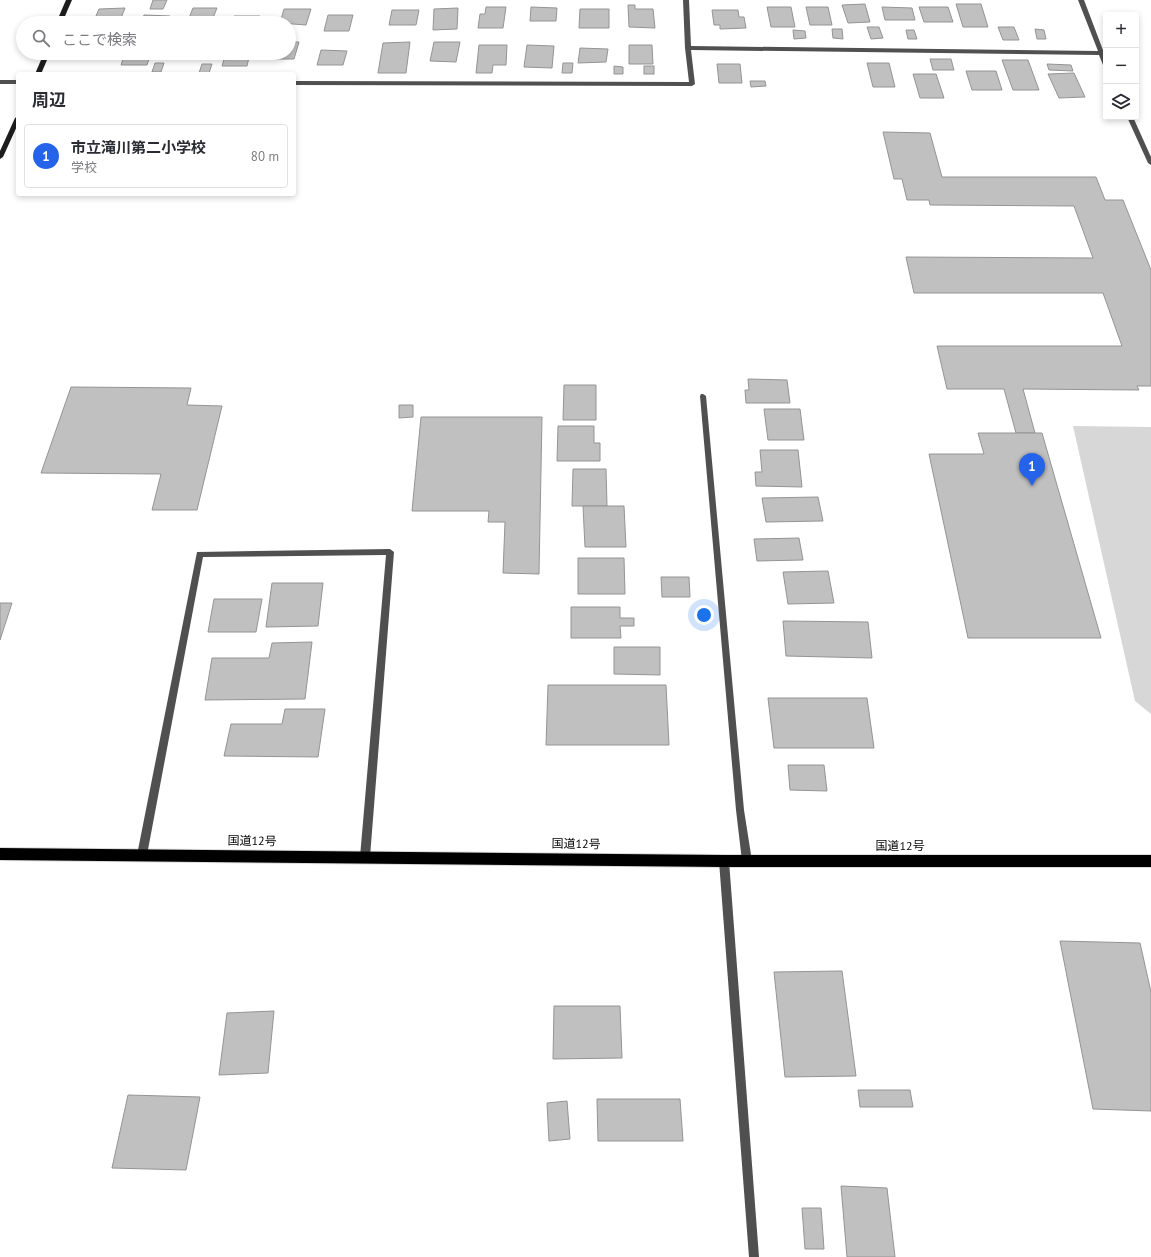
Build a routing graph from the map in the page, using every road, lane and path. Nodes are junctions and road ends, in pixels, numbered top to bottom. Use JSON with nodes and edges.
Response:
{"nodes":[{"id":1,"x":69,"y":0,"type":"edge"},
{"id":2,"x":686,"y":0,"type":"edge"},
{"id":3,"x":1081,"y":0,"type":"edge"},
{"id":4,"x":62,"y":16,"type":"edge"},
{"id":5,"x":688,"y":48,"type":"junction"},
{"id":6,"x":1100,"y":53,"type":"junction"},
{"id":7,"x":1103,"y":59,"type":"edge"},
{"id":8,"x":44,"y":60,"type":"edge"},
{"id":9,"x":39,"y":72,"type":"edge"},
{"id":10,"x":0,"y":82,"type":"edge"},
{"id":11,"x":16,"y":82,"type":"edge"},
{"id":12,"x":296,"y":83,"type":"edge"},
{"id":13,"x":1131,"y":120,"type":"edge"},
{"id":14,"x":16,"y":122,"type":"edge"},
{"id":15,"x":0,"y":157,"type":"edge"},
{"id":16,"x":1151,"y":163,"type":"edge"},
{"id":17,"x":703,"y":396,"type":"dead end"},
{"id":18,"x":0,"y":854,"type":"edge"},
{"id":19,"x":142,"y":855,"type":"junction"},
{"id":20,"x":365,"y":857,"type":"junction"},
{"id":21,"x":724,"y":861,"type":"junction"},
{"id":22,"x":747,"y":861,"type":"junction"},
{"id":23,"x":1151,"y":863,"type":"edge"},
{"id":24,"x":754,"y":1257,"type":"edge"}],
"edges":[{"from":1,"to":4,"type":"street"},
{"from":2,"to":5,"type":"street"},
{"from":3,"to":6,"type":"street"},
{"from":5,"to":6,"type":"street"},
{"from":5,"to":12,"type":"street"},
{"from":6,"to":7,"type":"street"},
{"from":8,"to":9,"type":"street"},
{"from":10,"to":11,"type":"street"},
{"from":13,"to":16,"type":"street"},
{"from":14,"to":15,"type":"street"},
{"from":17,"to":22,"type":"street"},
{"from":18,"to":19,"type":"highway","name":"国道12号"},
{"from":19,"to":20,"type":"highway","name":"国道12号"},
{"from":19,"to":20,"type":"street"},
{"from":20,"to":21,"type":"highway","name":"国道12号"},
{"from":21,"to":22,"type":"highway","name":"国道12号"},
{"from":21,"to":24,"type":"street"},
{"from":22,"to":23,"type":"highway","name":"国道12号"}]}
